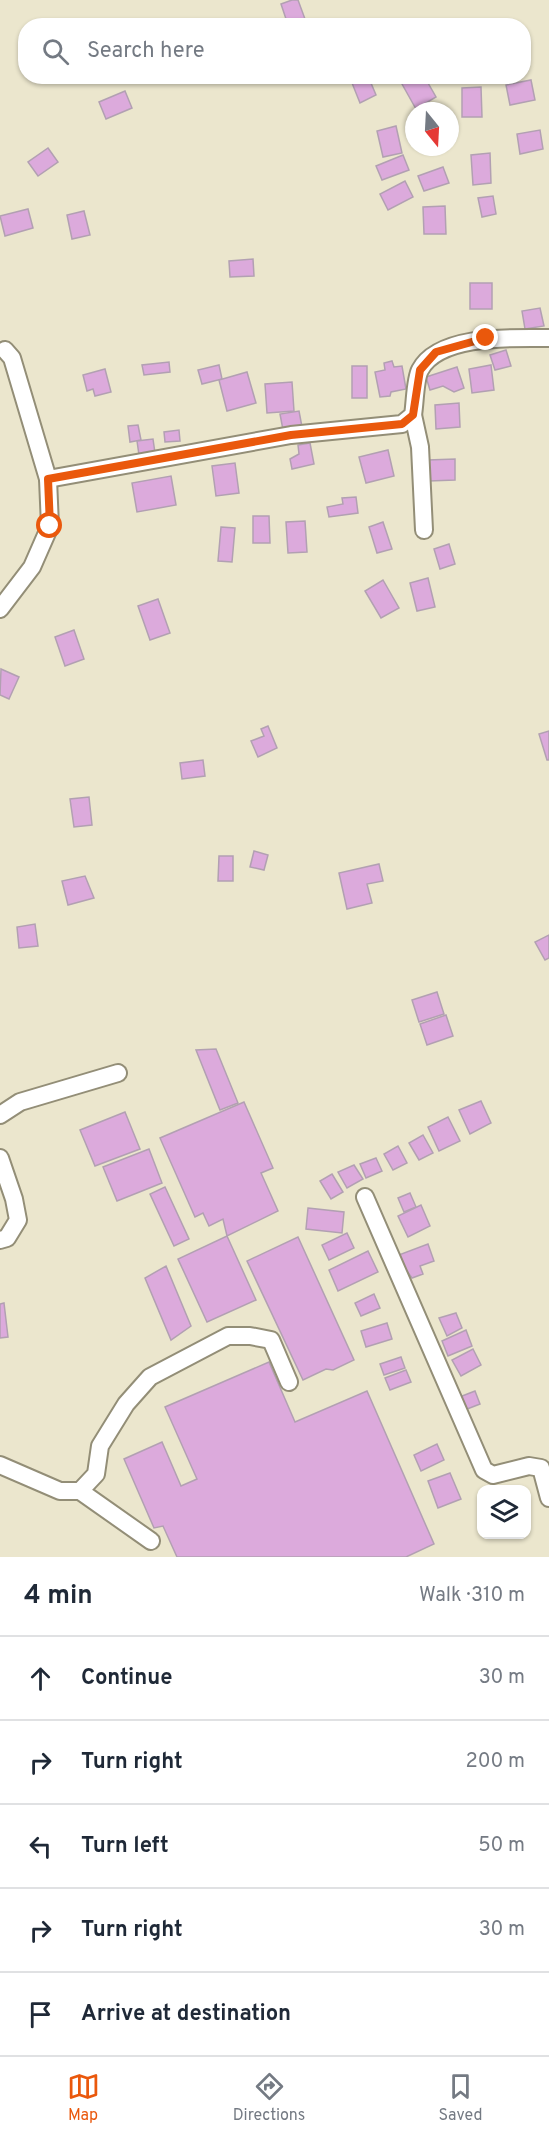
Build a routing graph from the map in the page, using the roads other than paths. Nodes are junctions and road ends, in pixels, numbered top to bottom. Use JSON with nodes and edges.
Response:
{"nodes":[{"id":1,"x":549,"y":338,"type":"edge"},
{"id":2,"x":5,"y":350,"type":"dead end"},
{"id":3,"x":413,"y":415,"type":"junction"},
{"id":4,"x":48,"y":479,"type":"junction"},
{"id":5,"x":423,"y":530,"type":"dead end"},
{"id":6,"x":0,"y":609,"type":"edge"},
{"id":7,"x":118,"y":1073,"type":"dead end"},
{"id":8,"x":0,"y":1115,"type":"edge"},
{"id":9,"x":0,"y":1158,"type":"edge"},
{"id":10,"x":365,"y":1197,"type":"dead end"},
{"id":11,"x":0,"y":1239,"type":"edge"},
{"id":12,"x":289,"y":1382,"type":"dead end"},
{"id":13,"x":0,"y":1465,"type":"edge"},
{"id":14,"x":80,"y":1491,"type":"junction"},
{"id":15,"x":549,"y":1498,"type":"edge"},
{"id":16,"x":151,"y":1541,"type":"dead end"}],
"edges":[{"from":1,"to":3,"type":"street"},
{"from":2,"to":4,"type":"street"},
{"from":3,"to":4,"type":"street"},
{"from":3,"to":5,"type":"street"},
{"from":4,"to":6,"type":"street"},
{"from":7,"to":8,"type":"street"},
{"from":9,"to":11,"type":"street"},
{"from":10,"to":15,"type":"street"},
{"from":12,"to":14,"type":"street"},
{"from":13,"to":14,"type":"street"},
{"from":14,"to":16,"type":"street"}]}
